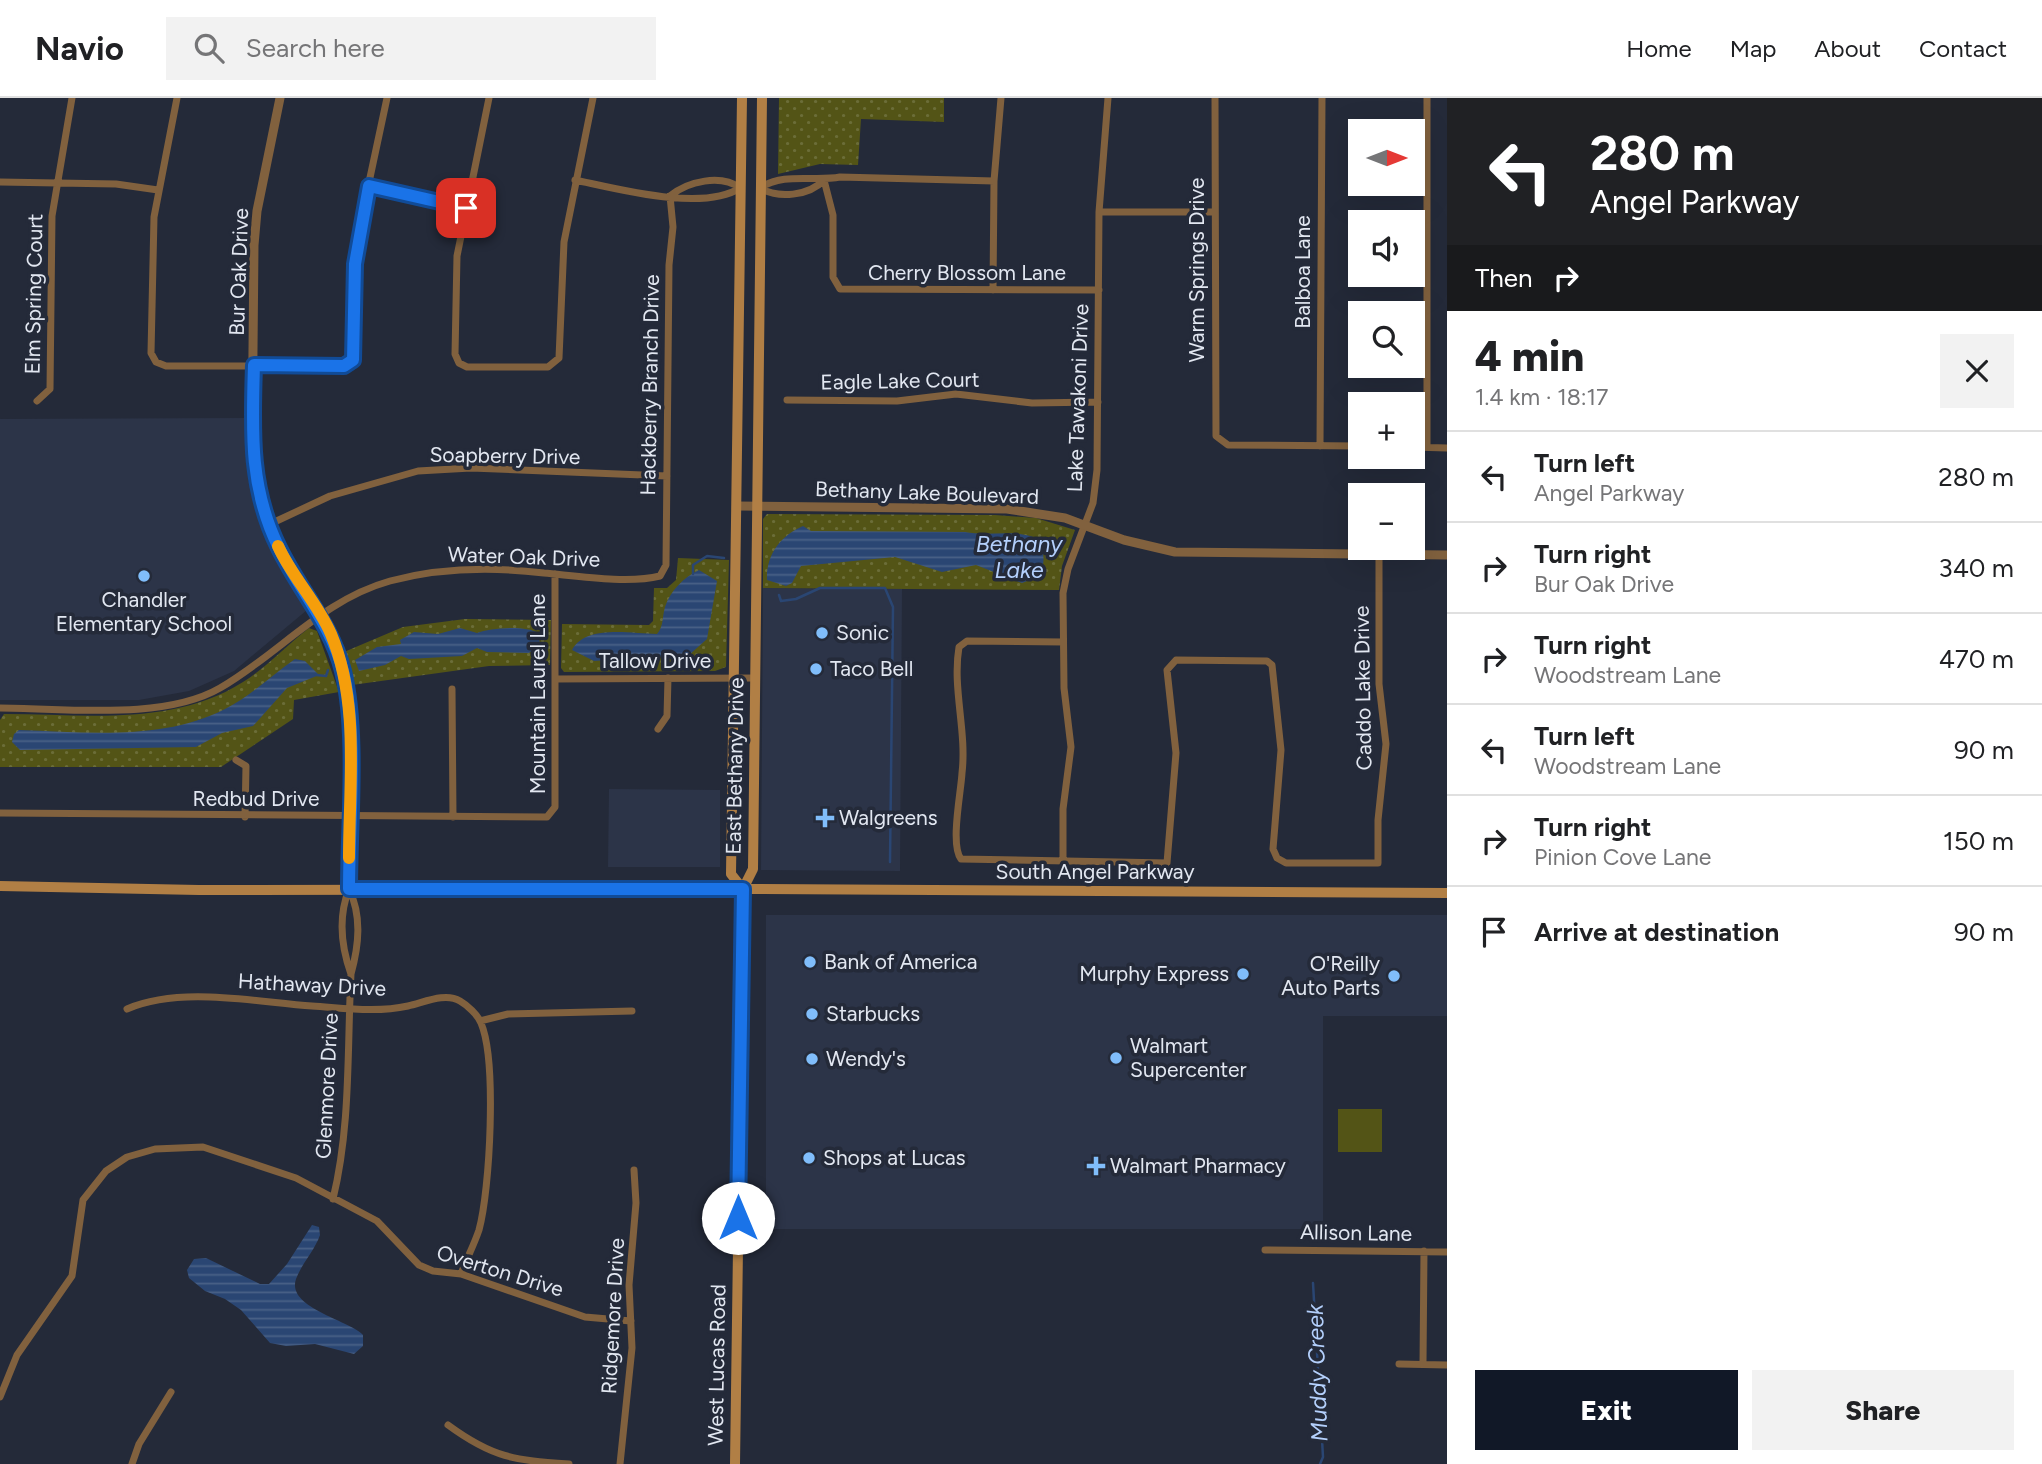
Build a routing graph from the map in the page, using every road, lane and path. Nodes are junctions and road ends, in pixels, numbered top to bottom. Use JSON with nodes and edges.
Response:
{"nodes":[{"id":1,"x":72,"y":98,"type":"edge"},
{"id":2,"x":177,"y":98,"type":"edge"},
{"id":3,"x":280,"y":98,"type":"edge"},
{"id":4,"x":387,"y":98,"type":"edge"},
{"id":5,"x":489,"y":98,"type":"edge"},
{"id":6,"x":593,"y":98,"type":"edge"},
{"id":7,"x":742,"y":98,"type":"edge"},
{"id":8,"x":762,"y":98,"type":"edge"},
{"id":9,"x":1001,"y":98,"type":"edge"},
{"id":10,"x":1108,"y":98,"type":"edge"},
{"id":11,"x":1215,"y":98,"type":"edge"},
{"id":12,"x":1322,"y":98,"type":"edge"},
{"id":13,"x":1427,"y":98,"type":"edge"},
{"id":14,"x":575,"y":180,"type":"junction"},
{"id":15,"x":824,"y":180,"type":"junction"},
{"id":16,"x":994,"y":181,"type":"junction"},
{"id":17,"x":0,"y":182,"type":"edge"},
{"id":18,"x":56,"y":183,"type":"junction"},
{"id":19,"x":369,"y":186,"type":"junction"},
{"id":20,"x":740,"y":188,"type":"junction"},
{"id":21,"x":760,"y":188,"type":"junction"},
{"id":22,"x":158,"y":190,"type":"junction"},
{"id":23,"x":670,"y":196,"type":"junction"},
{"id":24,"x":466,"y":208,"type":"junction"},
{"id":25,"x":1099,"y":212,"type":"junction"},
{"id":26,"x":1215,"y":212,"type":"junction"},
{"id":27,"x":993,"y":290,"type":"junction"},
{"id":28,"x":1099,"y":290,"type":"junction"},
{"id":29,"x":254,"y":365,"type":"junction"},
{"id":30,"x":787,"y":400,"type":"dead end"},
{"id":31,"x":37,"y":401,"type":"dead end"},
{"id":32,"x":1098,"y":402,"type":"junction"},
{"id":33,"x":1320,"y":446,"type":"junction"},
{"id":34,"x":1348,"y":446,"type":"edge"},
{"id":35,"x":1427,"y":447,"type":"joint"},
{"id":36,"x":1447,"y":448,"type":"edge"},
{"id":37,"x":667,"y":476,"type":"junction"},
{"id":38,"x":737,"y":506,"type":"junction"},
{"id":39,"x":758,"y":507,"type":"junction"},
{"id":40,"x":268,"y":525,"type":"junction"},
{"id":41,"x":1083,"y":525,"type":"junction"},
{"id":42,"x":1348,"y":555,"type":"edge"},
{"id":43,"x":1425,"y":555,"type":"edge"},
{"id":44,"x":1447,"y":555,"type":"edge"},
{"id":45,"x":1379,"y":560,"type":"edge"},
{"id":46,"x":555,"y":574,"type":"junction"},
{"id":47,"x":663,"y":574,"type":"joint"},
{"id":48,"x":320,"y":614,"type":"junction"},
{"id":49,"x":1063,"y":642,"type":"junction"},
{"id":50,"x":668,"y":678,"type":"junction"},
{"id":51,"x":735,"y":678,"type":"junction"},
{"id":52,"x":755,"y":678,"type":"junction"},
{"id":53,"x":555,"y":679,"type":"junction"},
{"id":54,"x":452,"y":690,"type":"dead end"},
{"id":55,"x":0,"y":708,"type":"edge"},
{"id":56,"x":658,"y":729,"type":"dead end"},
{"id":57,"x":236,"y":760,"type":"dead end"},
{"id":58,"x":0,"y":813,"type":"edge"},
{"id":59,"x":553,"y":813,"type":"joint"},
{"id":60,"x":245,"y":817,"type":"junction"},
{"id":61,"x":349,"y":817,"type":"junction"},
{"id":62,"x":453,"y":817,"type":"junction"},
{"id":63,"x":1063,"y":861,"type":"junction"},
{"id":64,"x":0,"y":886,"type":"edge"},
{"id":65,"x":349,"y":889,"type":"junction"},
{"id":66,"x":743,"y":889,"type":"junction"},
{"id":67,"x":1447,"y":893,"type":"edge"},
{"id":68,"x":351,"y":974,"type":"junction"},
{"id":69,"x":349,"y":1008,"type":"junction"},
{"id":70,"x":127,"y":1009,"type":"dead end"},
{"id":71,"x":632,"y":1011,"type":"dead end"},
{"id":72,"x":480,"y":1021,"type":"junction"},
{"id":73,"x":634,"y":1170,"type":"dead end"},
{"id":74,"x":333,"y":1199,"type":"junction"},
{"id":75,"x":1265,"y":1250,"type":"dead end"},
{"id":76,"x":1424,"y":1251,"type":"junction"},
{"id":77,"x":1447,"y":1252,"type":"edge"},
{"id":78,"x":460,"y":1274,"type":"junction"},
{"id":79,"x":631,"y":1321,"type":"junction"},
{"id":80,"x":1399,"y":1364,"type":"dead end"},
{"id":81,"x":1423,"y":1364,"type":"junction"},
{"id":82,"x":1447,"y":1365,"type":"edge"},
{"id":83,"x":171,"y":1392,"type":"dead end"},
{"id":84,"x":0,"y":1397,"type":"edge"},
{"id":85,"x":448,"y":1425,"type":"dead end"},
{"id":86,"x":132,"y":1464,"type":"edge"},
{"id":87,"x":569,"y":1464,"type":"edge"},
{"id":88,"x":620,"y":1464,"type":"edge"},
{"id":89,"x":735,"y":1464,"type":"edge"}],
"edges":[{"from":1,"to":18,"type":"street","name":"Elm Spring Court"},
{"from":2,"to":22,"type":"street"},
{"from":3,"to":29,"type":"street","name":"Bur Oak Drive"},
{"from":4,"to":19,"type":"street"},
{"from":5,"to":24,"type":"street"},
{"from":6,"to":14,"type":"street"},
{"from":7,"to":20,"type":"main road","name":"East Bethany Drive"},
{"from":8,"to":21,"type":"main road","name":"East Bethany Drive"},
{"from":9,"to":16,"type":"street"},
{"from":10,"to":25,"type":"street","name":"Lake Tawakoni Drive"},
{"from":11,"to":26,"type":"street","name":"Warm Springs Drive"},
{"from":12,"to":33,"type":"street","name":"Balboa Lane"},
{"from":13,"to":35,"type":"street"},
{"from":14,"to":23,"type":"street"},
{"from":14,"to":24,"type":"street"},
{"from":15,"to":16,"type":"street"},
{"from":15,"to":21,"type":"street"},
{"from":15,"to":21,"type":"street"},
{"from":15,"to":27,"type":"street","name":"Cherry Blossom Lane"},
{"from":16,"to":27,"type":"street"},
{"from":17,"to":18,"type":"street"},
{"from":18,"to":22,"type":"street"},
{"from":18,"to":31,"type":"street","name":"Elm Spring Court"},
{"from":19,"to":24,"type":"street"},
{"from":19,"to":29,"type":"street"},
{"from":20,"to":21,"type":"main road"},
{"from":20,"to":23,"type":"street"},
{"from":20,"to":23,"type":"street"},
{"from":20,"to":38,"type":"main road","name":"East Bethany Drive"},
{"from":21,"to":39,"type":"main road","name":"East Bethany Drive"},
{"from":22,"to":29,"type":"street"},
{"from":23,"to":37,"type":"street","name":"Hackberry Branch Drive"},
{"from":25,"to":26,"type":"street"},
{"from":25,"to":28,"type":"street","name":"Lake Tawakoni Drive"},
{"from":26,"to":33,"type":"street","name":"Warm Springs Drive"},
{"from":27,"to":28,"type":"street","name":"Cherry Blossom Lane"},
{"from":28,"to":32,"type":"street","name":"Lake Tawakoni Drive"},
{"from":29,"to":40,"type":"street","name":"Bur Oak Drive"},
{"from":30,"to":32,"type":"street","name":"Eagle Lake Court"},
{"from":32,"to":41,"type":"street","name":"Lake Tawakoni Drive"},
{"from":33,"to":34,"type":"street"},
{"from":35,"to":36,"type":"street"},
{"from":37,"to":40,"type":"street","name":"Soapberry Drive"},
{"from":37,"to":47,"type":"street","name":"Hackberry Branch Drive"},
{"from":38,"to":39,"type":"street","name":"Bethany Lake Boulevard"},
{"from":38,"to":51,"type":"main road","name":"East Bethany Drive"},
{"from":39,"to":41,"type":"street","name":"Bethany Lake Boulevard"},
{"from":39,"to":52,"type":"main road","name":"East Bethany Drive"},
{"from":40,"to":48,"type":"street","name":"Bur Oak Drive"},
{"from":41,"to":42,"type":"street","name":"Bethany Lake Boulevard"},
{"from":41,"to":49,"type":"street","name":"Lake Tawakoni Drive"},
{"from":43,"to":44,"type":"street","name":"Bethany Lake Boulevard"},
{"from":45,"to":63,"type":"street","name":"Caddo Lake Drive"},
{"from":46,"to":47,"type":"street","name":"Water Oak Drive"},
{"from":46,"to":48,"type":"street","name":"Water Oak Drive"},
{"from":46,"to":53,"type":"street","name":"Mountain Laurel Lane"},
{"from":48,"to":55,"type":"street","name":"Water Oak Drive"},
{"from":48,"to":61,"type":"street","name":"Bur Oak Drive"},
{"from":49,"to":63,"type":"street","name":"Lake Tawakoni Drive"},
{"from":49,"to":63,"type":"street"},
{"from":50,"to":51,"type":"street","name":"Tallow Drive"},
{"from":50,"to":53,"type":"street","name":"Tallow Drive"},
{"from":50,"to":56,"type":"street"},
{"from":51,"to":52,"type":"street","name":"Tallow Drive"},
{"from":51,"to":66,"type":"main road","name":"East Bethany Drive"},
{"from":52,"to":66,"type":"main road","name":"East Bethany Drive"},
{"from":53,"to":59,"type":"street","name":"Mountain Laurel Lane"},
{"from":54,"to":62,"type":"street"},
{"from":57,"to":60,"type":"street"},
{"from":58,"to":60,"type":"street","name":"Redbud Drive"},
{"from":59,"to":62,"type":"street","name":"Redbud Drive"},
{"from":60,"to":61,"type":"street","name":"Redbud Drive"},
{"from":61,"to":62,"type":"street","name":"Redbud Drive"},
{"from":61,"to":65,"type":"street","name":"Bur Oak Drive"},
{"from":64,"to":65,"type":"main road","name":"South Angel Parkway"},
{"from":65,"to":66,"type":"main road","name":"South Angel Parkway"},
{"from":65,"to":68,"type":"street","name":"Glenmore Drive"},
{"from":65,"to":68,"type":"street","name":"Glenmore Drive"},
{"from":66,"to":67,"type":"main road","name":"South Angel Parkway"},
{"from":66,"to":89,"type":"main road","name":"West Lucas Road"},
{"from":68,"to":69,"type":"street","name":"Glenmore Drive"},
{"from":69,"to":70,"type":"street","name":"Hathaway Drive"},
{"from":69,"to":72,"type":"street","name":"Hathaway Drive"},
{"from":69,"to":74,"type":"street","name":"Glenmore Drive"},
{"from":71,"to":72,"type":"street"},
{"from":72,"to":78,"type":"street"},
{"from":73,"to":79,"type":"street","name":"Ridgemore Drive"},
{"from":74,"to":78,"type":"street","name":"Overton Drive"},
{"from":74,"to":84,"type":"street","name":"Overton Drive"},
{"from":75,"to":76,"type":"street","name":"Allison Lane"},
{"from":76,"to":77,"type":"street","name":"Allison Lane"},
{"from":76,"to":81,"type":"street"},
{"from":78,"to":79,"type":"street","name":"Overton Drive"},
{"from":79,"to":88,"type":"street","name":"Ridgemore Drive"},
{"from":80,"to":81,"type":"street"},
{"from":81,"to":82,"type":"street"},
{"from":83,"to":86,"type":"street"},
{"from":85,"to":87,"type":"street"}]}
